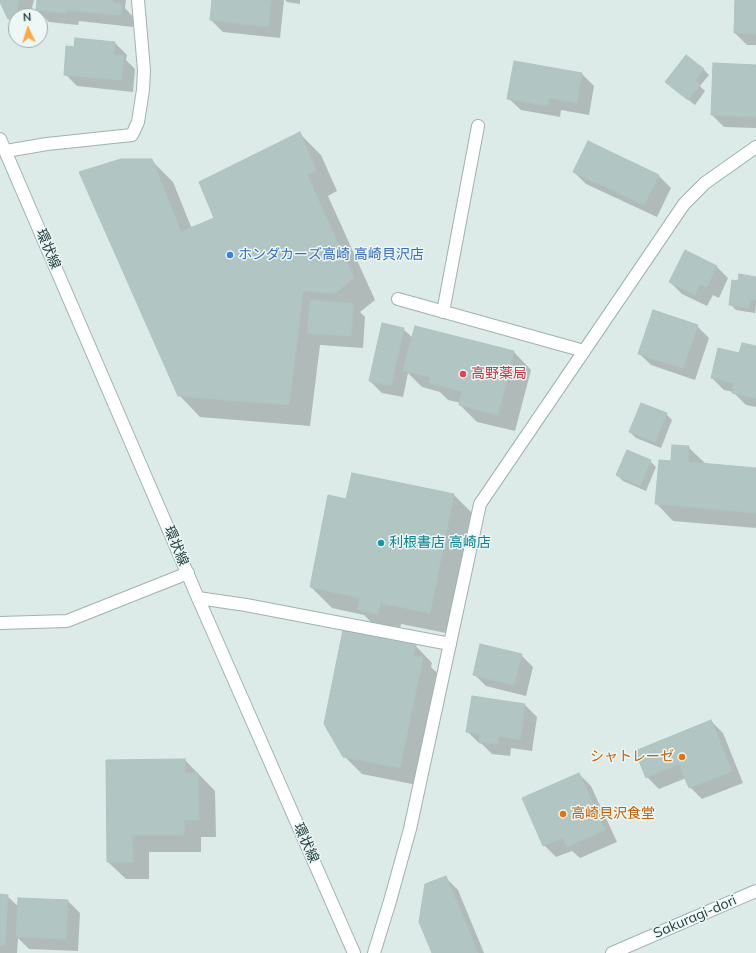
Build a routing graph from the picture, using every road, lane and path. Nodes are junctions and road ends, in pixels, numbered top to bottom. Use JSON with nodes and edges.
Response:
{"nodes":[{"id":1,"x":138,"y":0,"type":"edge"},
{"id":2,"x":478,"y":126,"type":"dead end"},
{"id":3,"x":0,"y":139,"type":"edge"},
{"id":4,"x":756,"y":147,"type":"edge"},
{"id":5,"x":6,"y":151,"type":"junction"},
{"id":6,"x":398,"y":299,"type":"dead end"},
{"id":7,"x":443,"y":312,"type":"junction"},
{"id":8,"x":584,"y":351,"type":"junction"},
{"id":9,"x":188,"y":573,"type":"junction"},
{"id":10,"x":198,"y":598,"type":"junction"},
{"id":11,"x":0,"y":622,"type":"edge"},
{"id":12,"x":450,"y":644,"type":"junction"},
{"id":13,"x":756,"y":891,"type":"edge"},
{"id":14,"x":354,"y":953,"type":"edge"},
{"id":15,"x":374,"y":953,"type":"edge"},
{"id":16,"x":612,"y":953,"type":"edge"}],
"edges":[{"from":1,"to":5,"type":"street"},
{"from":2,"to":7,"type":"street"},
{"from":3,"to":5,"type":"street","name":"環状線"},
{"from":4,"to":8,"type":"street"},
{"from":5,"to":9,"type":"street","name":"環状線"},
{"from":6,"to":7,"type":"street"},
{"from":7,"to":8,"type":"street"},
{"from":8,"to":12,"type":"street"},
{"from":9,"to":10,"type":"street","name":"環状線"},
{"from":9,"to":11,"type":"street"},
{"from":10,"to":12,"type":"street"},
{"from":10,"to":14,"type":"street","name":"環状線"},
{"from":12,"to":15,"type":"street"},
{"from":13,"to":16,"type":"street","name":"Sakuragi-dori"}]}
